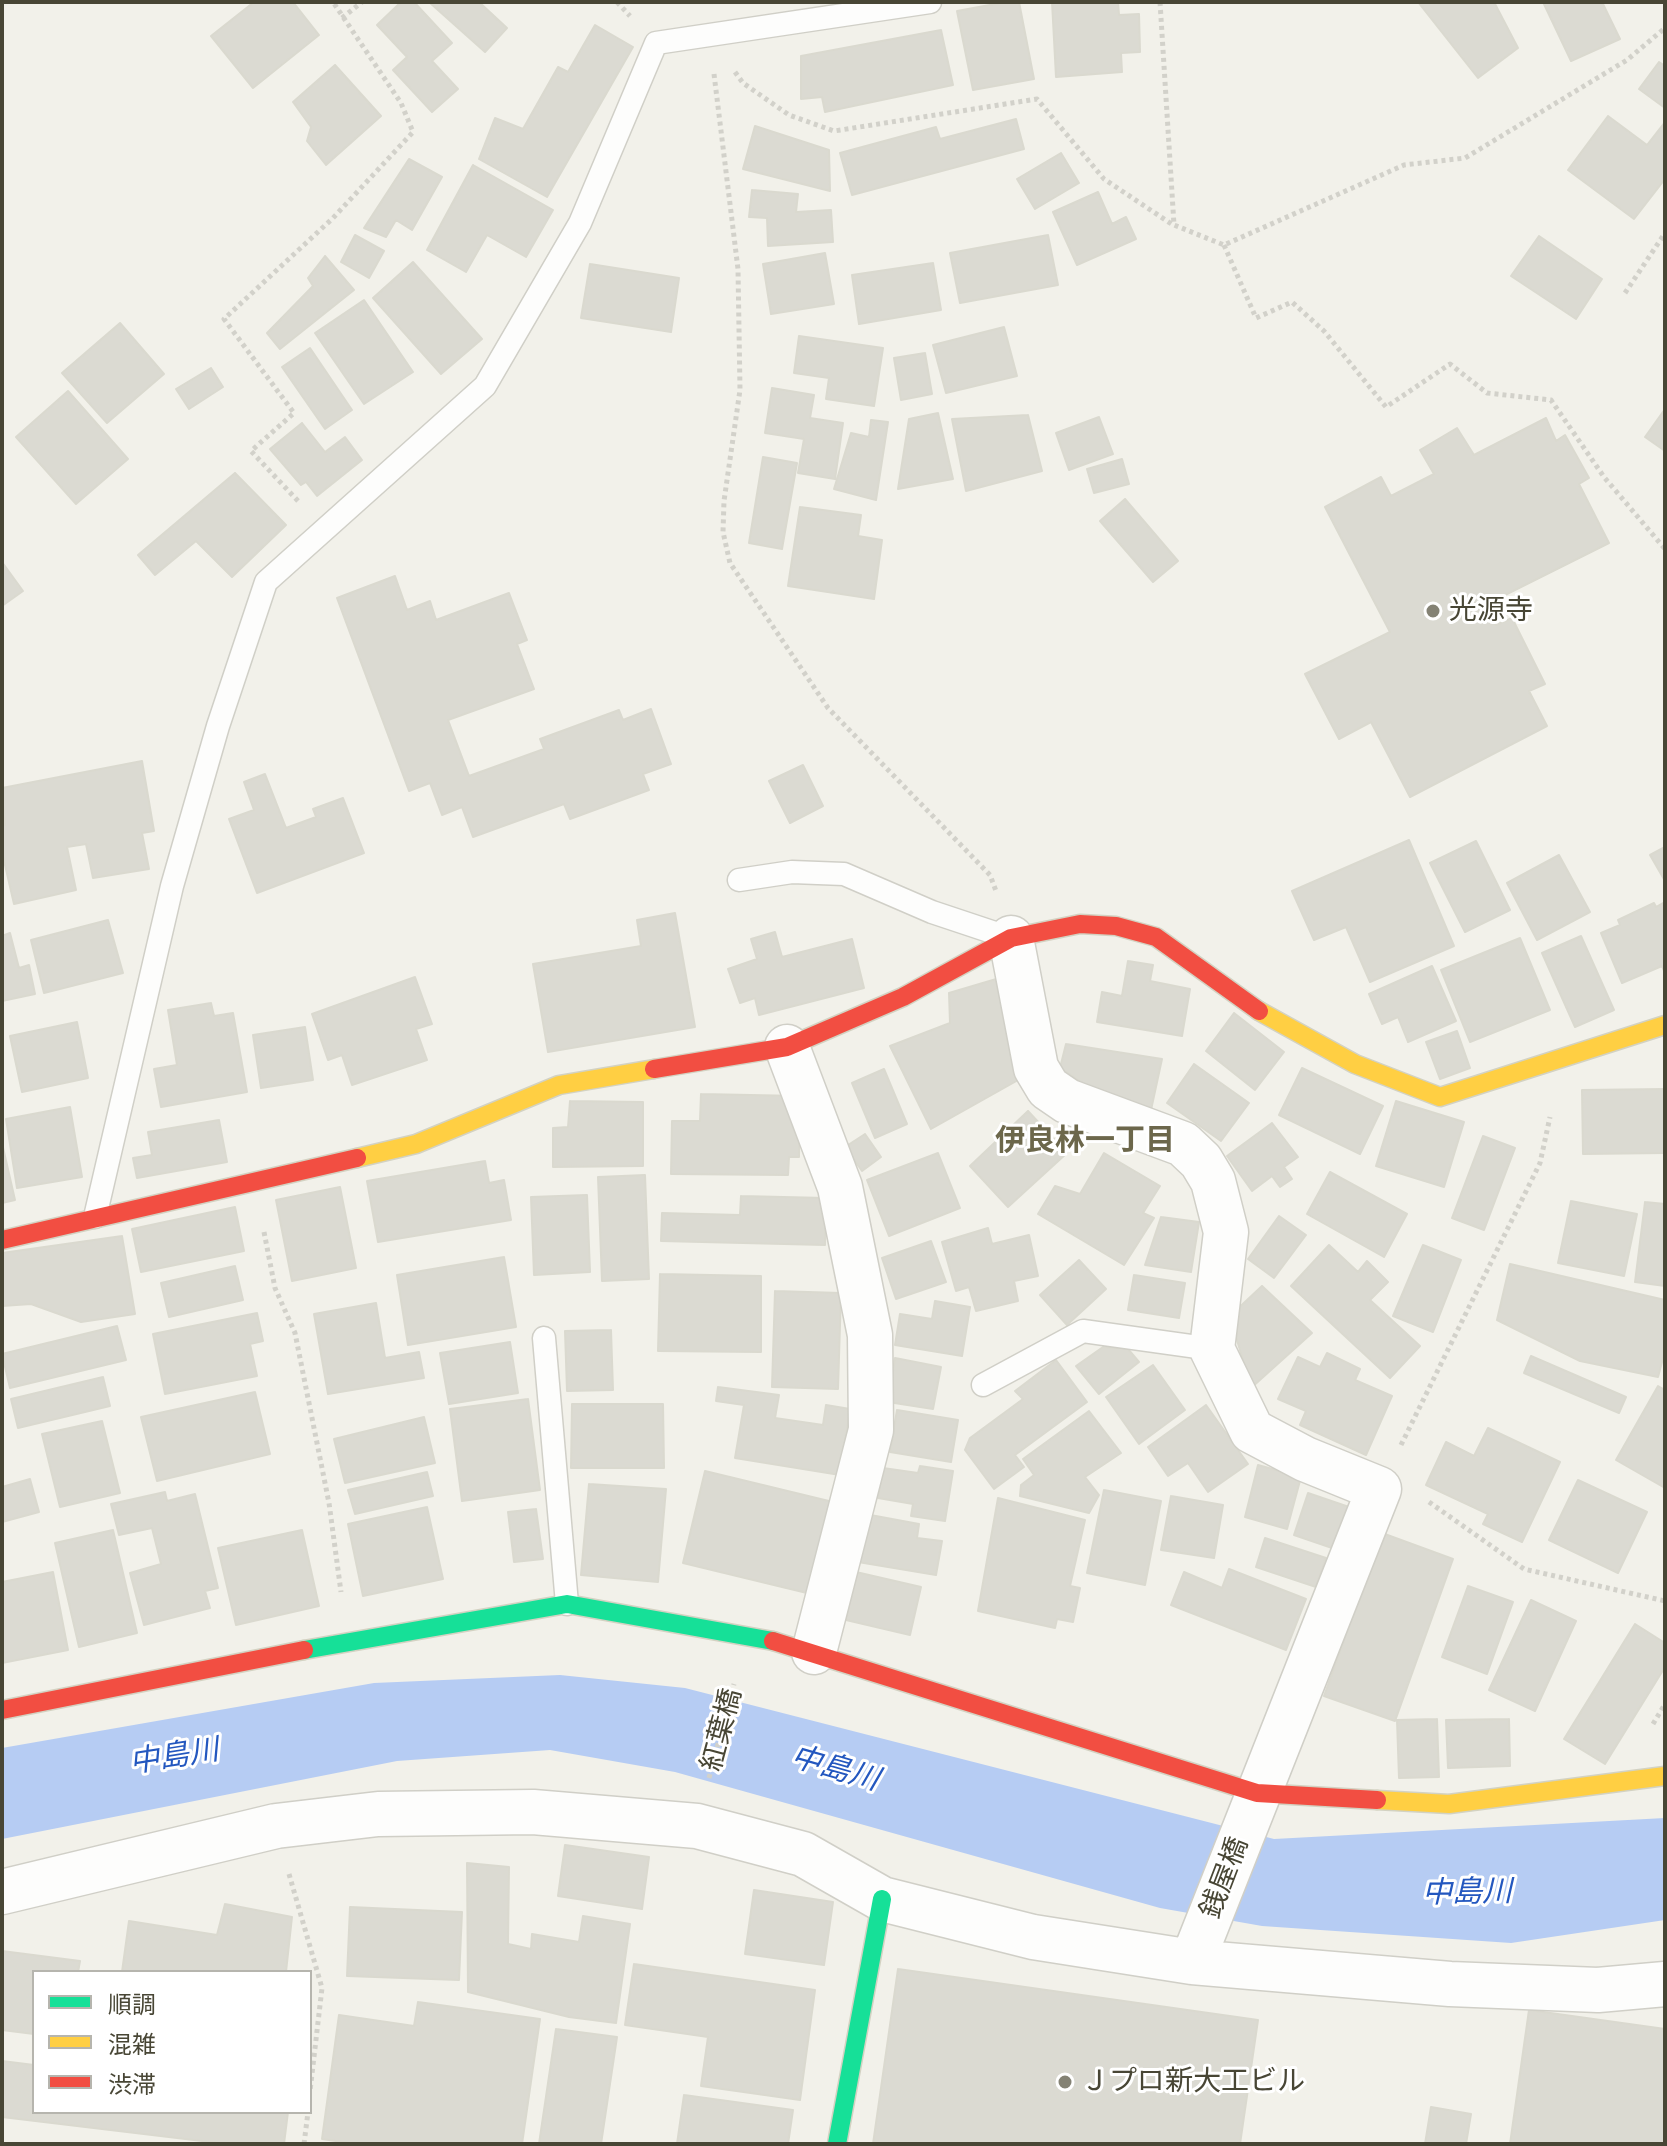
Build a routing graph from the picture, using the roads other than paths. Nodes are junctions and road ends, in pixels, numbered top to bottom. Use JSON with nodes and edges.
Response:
{"nodes":[{"id":1,"x":930,"y":2,"type":"edge"},
{"id":2,"x":739,"y":880,"type":"dead end"},
{"id":3,"x":1011,"y":938,"type":"junction"},
{"id":4,"x":1665,"y":1025,"type":"edge"},
{"id":5,"x":787,"y":1047,"type":"junction"},
{"id":6,"x":95,"y":1217,"type":"junction"},
{"id":7,"x":2,"y":1240,"type":"edge"},
{"id":8,"x":544,"y":1338,"type":"dead end"},
{"id":9,"x":1212,"y":1349,"type":"junction"},
{"id":10,"x":983,"y":1385,"type":"dead end"},
{"id":11,"x":567,"y":1604,"type":"junction"},
{"id":12,"x":814,"y":1652,"type":"junction"},
{"id":13,"x":2,"y":1710,"type":"edge"},
{"id":14,"x":1665,"y":1776,"type":"edge"},
{"id":15,"x":1257,"y":1793,"type":"junction"},
{"id":16,"x":2,"y":1892,"type":"edge"},
{"id":17,"x":882,"y":1899,"type":"junction"},
{"id":18,"x":1192,"y":1962,"type":"junction"},
{"id":19,"x":1665,"y":1984,"type":"edge"},
{"id":20,"x":837,"y":2144,"type":"edge"}],
"edges":[{"from":1,"to":6,"type":"lane"},
{"from":2,"to":3,"type":"lane"},
{"from":3,"to":4,"type":"street"},
{"from":3,"to":5,"type":"street"},
{"from":3,"to":9,"type":"street"},
{"from":5,"to":6,"type":"street"},
{"from":5,"to":12,"type":"street"},
{"from":6,"to":7,"type":"street"},
{"from":8,"to":11,"type":"lane"},
{"from":9,"to":10,"type":"lane"},
{"from":9,"to":15,"type":"street","name":"銭屋橋"},
{"from":11,"to":12,"type":"street"},
{"from":11,"to":13,"type":"street"},
{"from":12,"to":15,"type":"street"},
{"from":14,"to":15,"type":"street"},
{"from":15,"to":18,"type":"street","name":"銭屋橋"},
{"from":16,"to":17,"type":"street"},
{"from":17,"to":18,"type":"street"},
{"from":17,"to":20,"type":"street"},
{"from":18,"to":19,"type":"street"}]}
